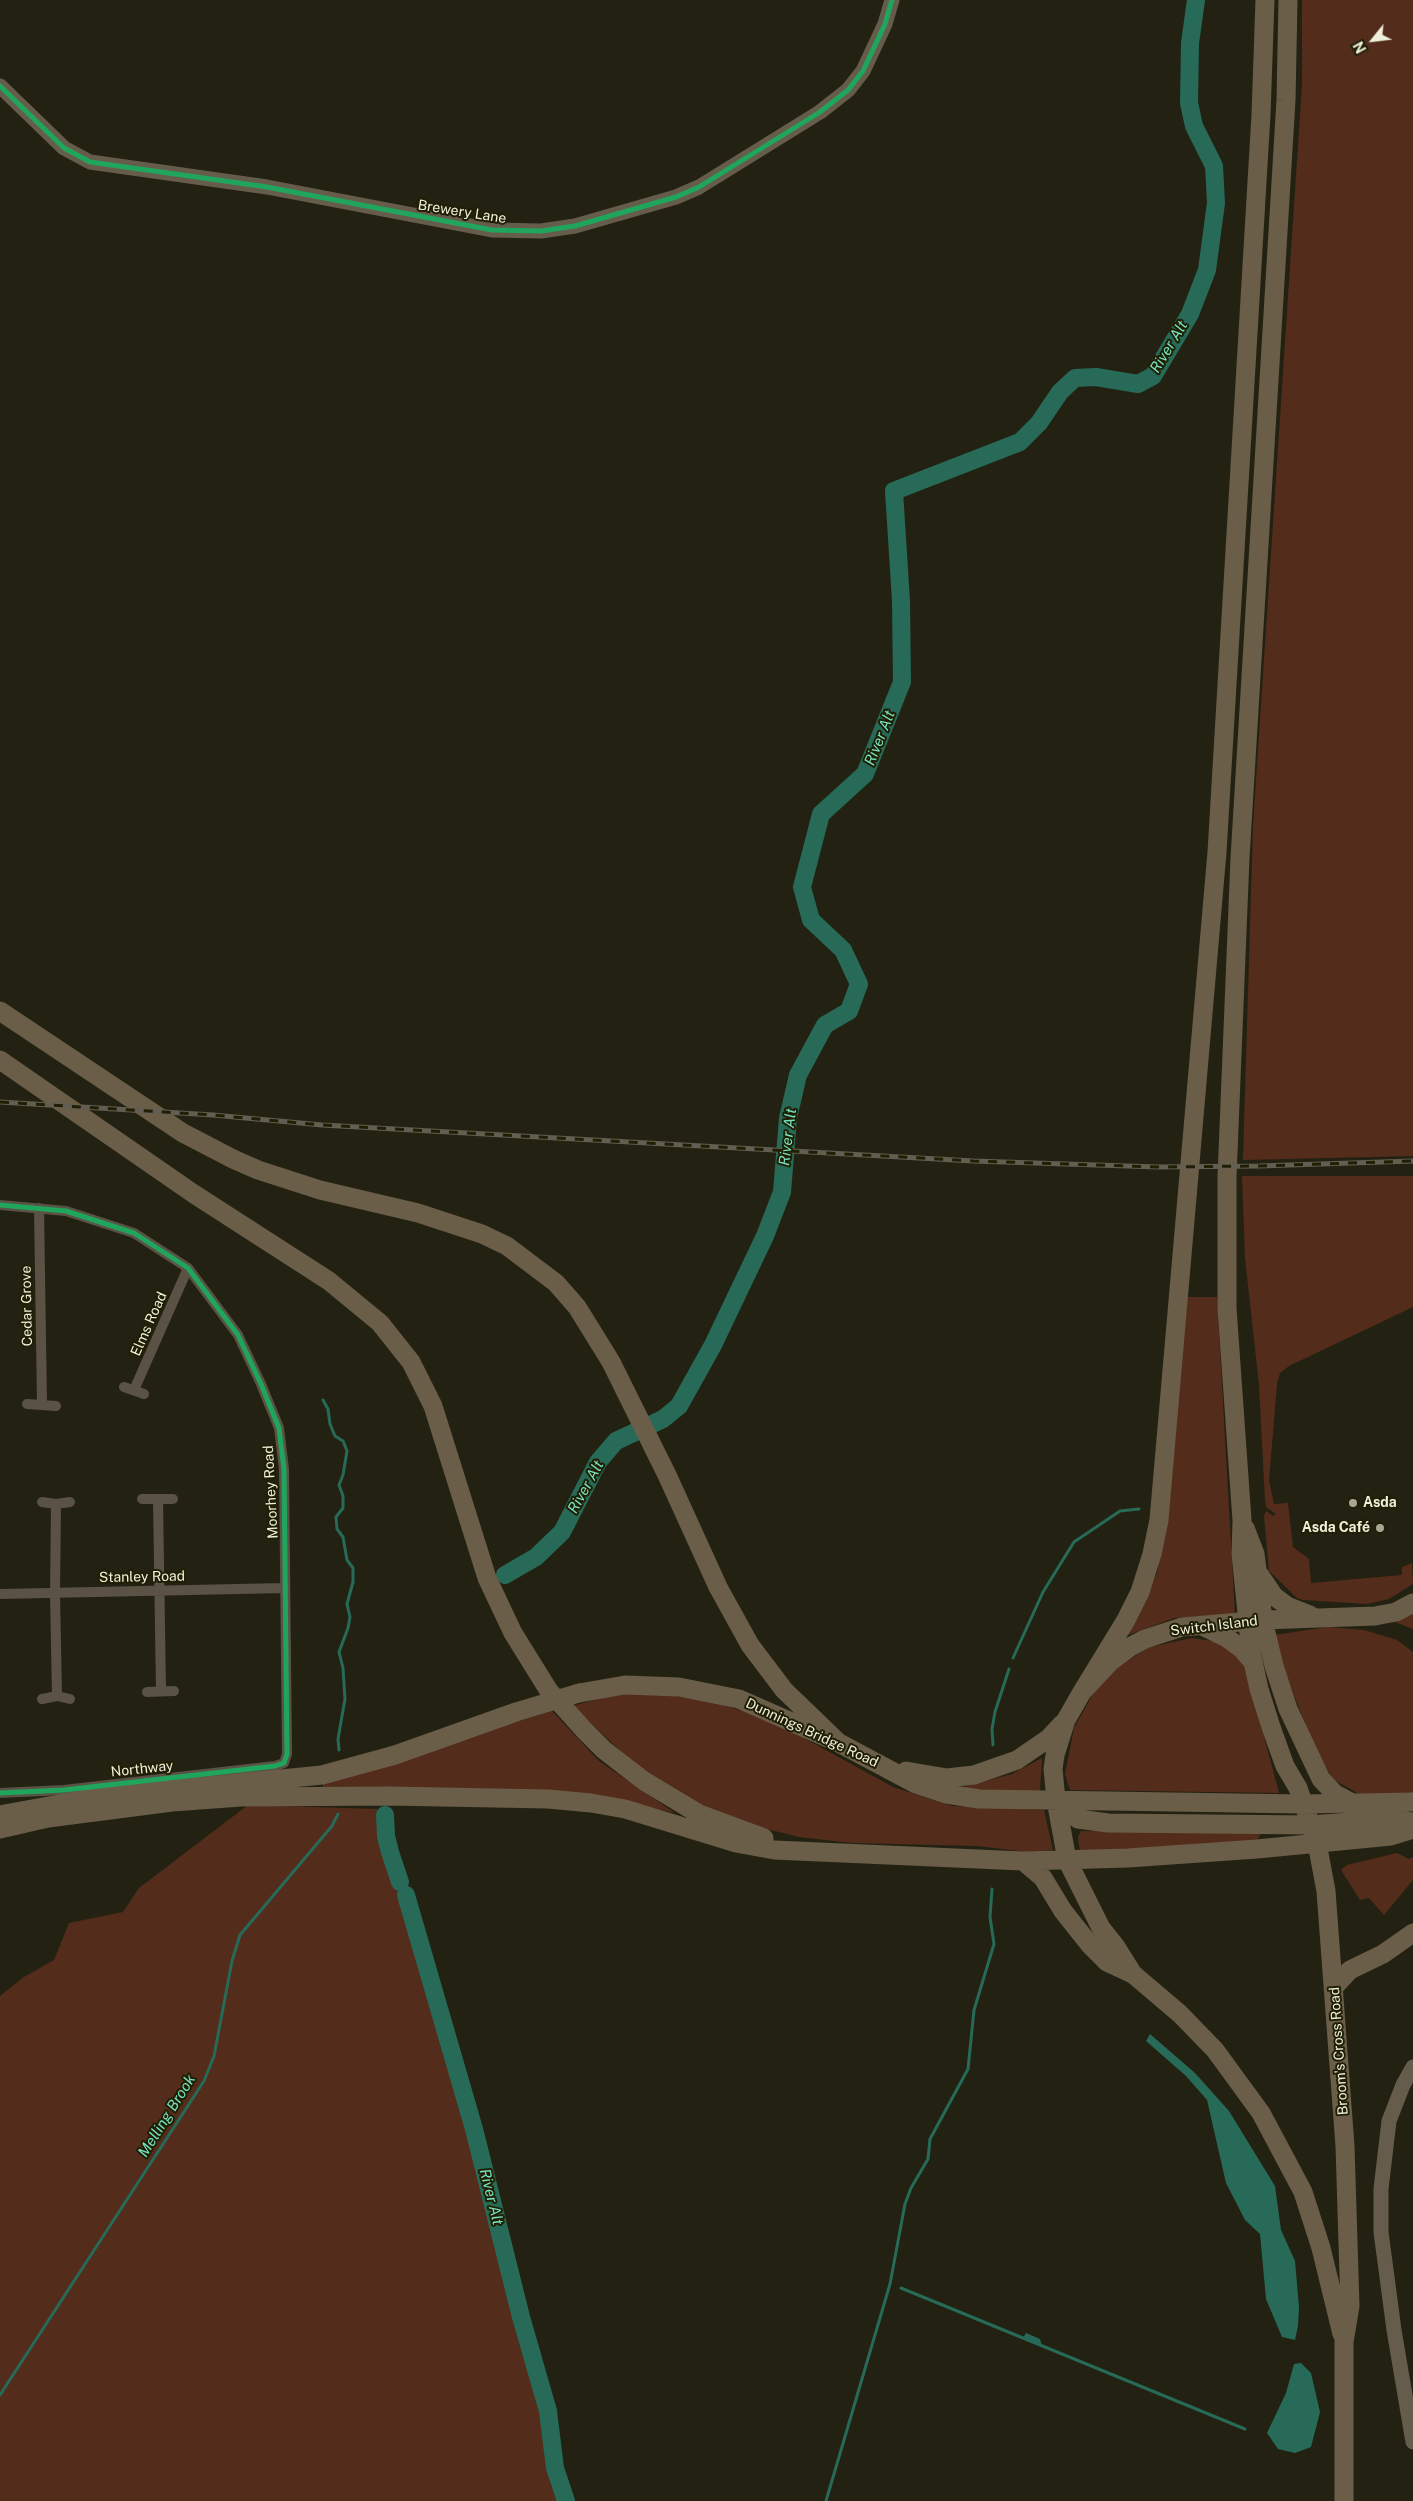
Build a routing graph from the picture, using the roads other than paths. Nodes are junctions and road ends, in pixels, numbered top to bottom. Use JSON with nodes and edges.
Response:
{"nodes":[{"id":1,"x":892,"y":0,"type":"edge"},
{"id":2,"x":1265,"y":0,"type":"edge"},
{"id":3,"x":1288,"y":0,"type":"edge"},
{"id":4,"x":0,"y":86,"type":"edge"},
{"id":5,"x":0,"y":1011,"type":"edge"},
{"id":6,"x":0,"y":1060,"type":"edge"},
{"id":7,"x":0,"y":1205,"type":"edge"},
{"id":8,"x":39,"y":1208,"type":"junction"},
{"id":9,"x":188,"y":1268,"type":"junction"},
{"id":10,"x":124,"y":1387,"type":"dead end"},
{"id":11,"x":27,"y":1404,"type":"dead end"},
{"id":12,"x":42,"y":1404,"type":"junction"},
{"id":13,"x":56,"y":1406,"type":"dead end"},
{"id":14,"x":173,"y":1498,"type":"dead end"},
{"id":15,"x":142,"y":1500,"type":"dead end"},
{"id":16,"x":158,"y":1500,"type":"junction"},
{"id":17,"x":42,"y":1502,"type":"dead end"},
{"id":18,"x":70,"y":1502,"type":"dead end"},
{"id":19,"x":56,"y":1504,"type":"junction"},
{"id":20,"x":1242,"y":1520,"type":"junction"},
{"id":21,"x":1257,"y":1571,"type":"junction"},
{"id":22,"x":285,"y":1588,"type":"junction"},
{"id":23,"x":159,"y":1590,"type":"junction"},
{"id":24,"x":55,"y":1593,"type":"junction"},
{"id":25,"x":0,"y":1594,"type":"edge"},
{"id":26,"x":1413,"y":1603,"type":"edge"},
{"id":27,"x":1319,"y":1617,"type":"junction"},
{"id":28,"x":1255,"y":1621,"type":"junction"},
{"id":29,"x":1200,"y":1625,"type":"junction"},
{"id":30,"x":1253,"y":1662,"type":"junction"},
{"id":31,"x":161,"y":1691,"type":"junction"},
{"id":32,"x":174,"y":1691,"type":"dead end"},
{"id":33,"x":147,"y":1692,"type":"dead end"},
{"id":34,"x":1082,"y":1692,"type":"junction"},
{"id":35,"x":57,"y":1696,"type":"junction"},
{"id":36,"x":42,"y":1699,"type":"dead end"},
{"id":37,"x":70,"y":1699,"type":"dead end"},
{"id":38,"x":1066,"y":1720,"type":"junction"},
{"id":39,"x":839,"y":1743,"type":"junction"},
{"id":40,"x":394,"y":1756,"type":"joint"},
{"id":41,"x":285,"y":1761,"type":"joint"},
{"id":42,"x":885,"y":1767,"type":"junction"},
{"id":43,"x":0,"y":1792,"type":"edge"},
{"id":44,"x":1056,"y":1800,"type":"junction"},
{"id":45,"x":1085,"y":1801,"type":"junction"},
{"id":46,"x":1413,"y":1802,"type":"edge"},
{"id":47,"x":1294,"y":1804,"type":"junction"},
{"id":48,"x":1356,"y":1804,"type":"junction"},
{"id":49,"x":0,"y":1814,"type":"edge"},
{"id":50,"x":1078,"y":1819,"type":"junction"},
{"id":51,"x":1413,"y":1822,"type":"edge"},
{"id":52,"x":1280,"y":1825,"type":"junction"},
{"id":53,"x":1310,"y":1825,"type":"junction"},
{"id":54,"x":0,"y":1829,"type":"edge"},
{"id":55,"x":1413,"y":1829,"type":"edge"},
{"id":56,"x":1317,"y":1843,"type":"junction"},
{"id":57,"x":1257,"y":1849,"type":"junction"},
{"id":58,"x":804,"y":1851,"type":"junction"},
{"id":59,"x":1068,"y":1860,"type":"junction"},
{"id":60,"x":1022,"y":1861,"type":"junction"},
{"id":61,"x":1413,"y":1933,"type":"edge"},
{"id":62,"x":1133,"y":1974,"type":"junction"},
{"id":63,"x":1334,"y":1987,"type":"junction"},
{"id":64,"x":1413,"y":2067,"type":"edge"},
{"id":65,"x":1344,"y":2342,"type":"junction"},
{"id":66,"x":1413,"y":2442,"type":"edge"},
{"id":67,"x":1344,"y":2501,"type":"edge"}],
"edges":[{"from":1,"to":4,"type":"street","name":"Brewery Lane"},
{"from":2,"to":34,"type":"highway"},
{"from":3,"to":20,"type":"highway"},
{"from":5,"to":39,"type":"highway"},
{"from":6,"to":58,"type":"highway"},
{"from":7,"to":8,"type":"street","name":"Moorhey Road"},
{"from":8,"to":9,"type":"street","name":"Moorhey Road"},
{"from":8,"to":12,"type":"street","name":"Cedar Grove"},
{"from":9,"to":10,"type":"street","name":"Elms Road"},
{"from":9,"to":22,"type":"street","name":"Moorhey Road"},
{"from":11,"to":12,"type":"street"},
{"from":12,"to":13,"type":"street"},
{"from":14,"to":16,"type":"street"},
{"from":15,"to":16,"type":"street"},
{"from":16,"to":23,"type":"street"},
{"from":17,"to":19,"type":"street"},
{"from":18,"to":19,"type":"street"},
{"from":19,"to":24,"type":"street"},
{"from":20,"to":21,"type":"highway"},
{"from":20,"to":28,"type":"highway"},
{"from":21,"to":27,"type":"highway"},
{"from":21,"to":28,"type":"highway"},
{"from":22,"to":23,"type":"street","name":"Stanley Road"},
{"from":22,"to":41,"type":"street","name":"Moorhey Road"},
{"from":23,"to":24,"type":"street","name":"Stanley Road"},
{"from":23,"to":31,"type":"street"},
{"from":24,"to":25,"type":"street","name":"Stanley Road"},
{"from":24,"to":35,"type":"street"},
{"from":26,"to":27,"type":"highway","name":"Switch Island"},
{"from":27,"to":28,"type":"highway","name":"Switch Island"},
{"from":28,"to":29,"type":"highway","name":"Switch Island"},
{"from":28,"to":30,"type":"highway"},
{"from":28,"to":48,"type":"highway"},
{"from":29,"to":30,"type":"highway"},
{"from":29,"to":34,"type":"highway","name":"Switch Island"},
{"from":30,"to":47,"type":"highway","name":"Broom's Cross Road"},
{"from":31,"to":32,"type":"street"},
{"from":31,"to":33,"type":"street"},
{"from":34,"to":38,"type":"highway","name":"Switch Island"},
{"from":35,"to":36,"type":"street"},
{"from":35,"to":37,"type":"street"},
{"from":38,"to":42,"type":"highway"},
{"from":38,"to":44,"type":"highway","name":"Switch Island"},
{"from":39,"to":40,"type":"highway","name":"Dunnings Bridge Road","bridge":true},
{"from":39,"to":42,"type":"highway","name":"Dunnings Bridge Road"},
{"from":40,"to":49,"type":"highway","name":"Northway"},
{"from":41,"to":43,"type":"street","name":"Northway"},
{"from":42,"to":44,"type":"highway","name":"Dunnings Bridge Road"},
{"from":44,"to":45,"type":"highway"},
{"from":44,"to":50,"type":"highway"},
{"from":44,"to":59,"type":"highway","name":"Switch Island"},
{"from":45,"to":47,"type":"highway"},
{"from":45,"to":50,"type":"highway"},
{"from":46,"to":48,"type":"highway"},
{"from":47,"to":48,"type":"highway"},
{"from":47,"to":52,"type":"highway"},
{"from":47,"to":53,"type":"highway","name":"Broom's Cross Road"},
{"from":50,"to":52,"type":"highway"},
{"from":50,"to":59,"type":"highway"},
{"from":51,"to":53,"type":"highway"},
{"from":52,"to":53,"type":"highway"},
{"from":52,"to":57,"type":"highway"},
{"from":53,"to":56,"type":"highway","name":"Broom's Cross Road"},
{"from":54,"to":58,"type":"highway"},
{"from":55,"to":56,"type":"highway"},
{"from":56,"to":57,"type":"highway"},
{"from":56,"to":63,"type":"highway","name":"Broom's Cross Road"},
{"from":57,"to":59,"type":"highway"},
{"from":58,"to":60,"type":"highway"},
{"from":59,"to":60,"type":"highway"},
{"from":59,"to":62,"type":"highway","name":"Switch Island"},
{"from":60,"to":62,"type":"highway"},
{"from":61,"to":63,"type":"highway"},
{"from":62,"to":65,"type":"highway","name":"Broom's Cross Road"},
{"from":63,"to":65,"type":"highway","name":"Broom's Cross Road"},
{"from":64,"to":66,"type":"street"},
{"from":65,"to":67,"type":"highway","name":"Broom's Cross Road"}]}
